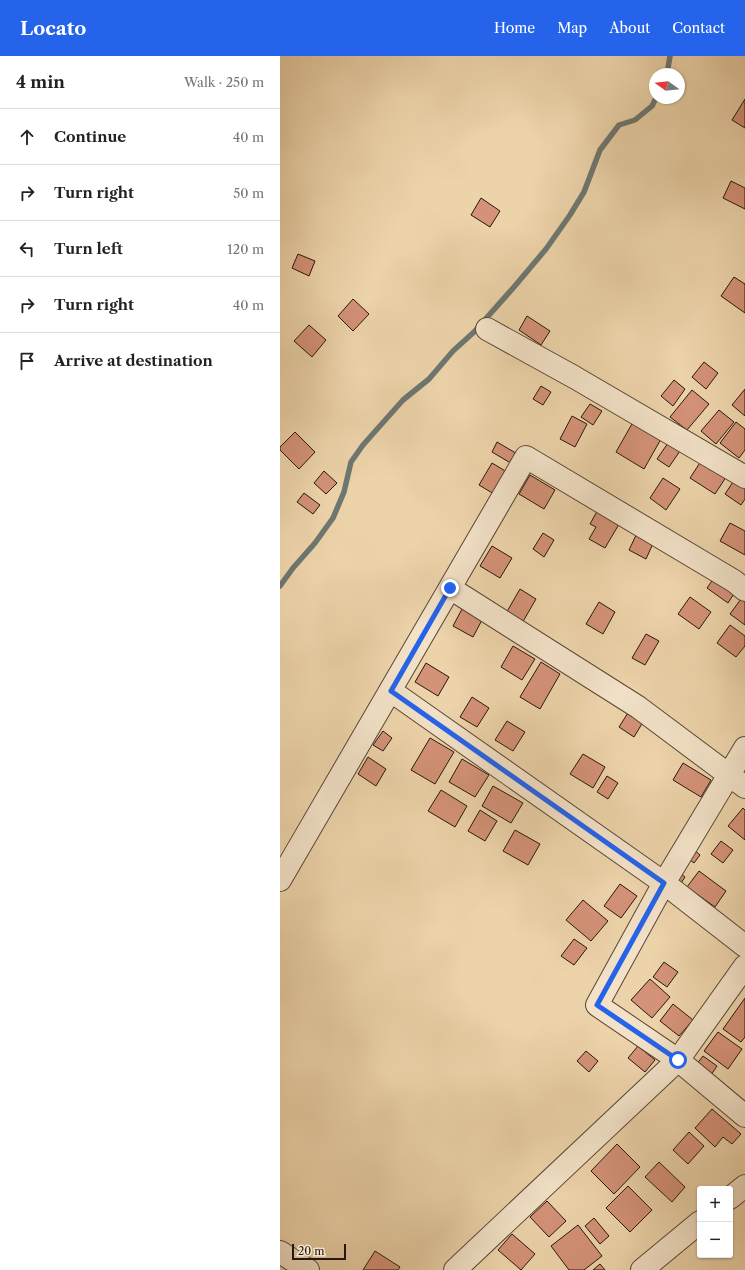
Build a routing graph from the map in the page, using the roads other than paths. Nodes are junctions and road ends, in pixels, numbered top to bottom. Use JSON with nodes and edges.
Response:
{"nodes":[{"id":1,"x":487,"y":329,"type":"dead end"},
{"id":2,"x":745,"y":477,"type":"edge"},
{"id":3,"x":450,"y":588,"type":"junction"},
{"id":4,"x":745,"y":590,"type":"edge"},
{"id":5,"x":391,"y":691,"type":"junction"},
{"id":6,"x":745,"y":748,"type":"edge"},
{"id":7,"x":737,"y":781,"type":"edge"},
{"id":8,"x":280,"y":880,"type":"edge"},
{"id":9,"x":664,"y":883,"type":"junction"},
{"id":10,"x":745,"y":946,"type":"edge"},
{"id":11,"x":745,"y":966,"type":"edge"},
{"id":12,"x":678,"y":1060,"type":"junction"},
{"id":13,"x":745,"y":1116,"type":"edge"},
{"id":14,"x":745,"y":1186,"type":"edge"},
{"id":15,"x":733,"y":1196,"type":"edge"},
{"id":16,"x":697,"y":1224,"type":"edge"},
{"id":17,"x":280,"y":1252,"type":"edge"},
{"id":18,"x":308,"y":1270,"type":"edge"},
{"id":19,"x":455,"y":1270,"type":"edge"},
{"id":20,"x":642,"y":1270,"type":"edge"}],
"edges":[{"from":1,"to":2,"type":"street"},
{"from":3,"to":4,"type":"street"},
{"from":3,"to":5,"type":"street"},
{"from":3,"to":7,"type":"street"},
{"from":5,"to":8,"type":"street"},
{"from":5,"to":9,"type":"street"},
{"from":6,"to":7,"type":"street"},
{"from":7,"to":9,"type":"street"},
{"from":9,"to":10,"type":"street"},
{"from":9,"to":12,"type":"street"},
{"from":11,"to":12,"type":"street"},
{"from":12,"to":13,"type":"street"},
{"from":12,"to":19,"type":"street"},
{"from":14,"to":15,"type":"street"},
{"from":16,"to":20,"type":"street"},
{"from":17,"to":18,"type":"street"}]}
